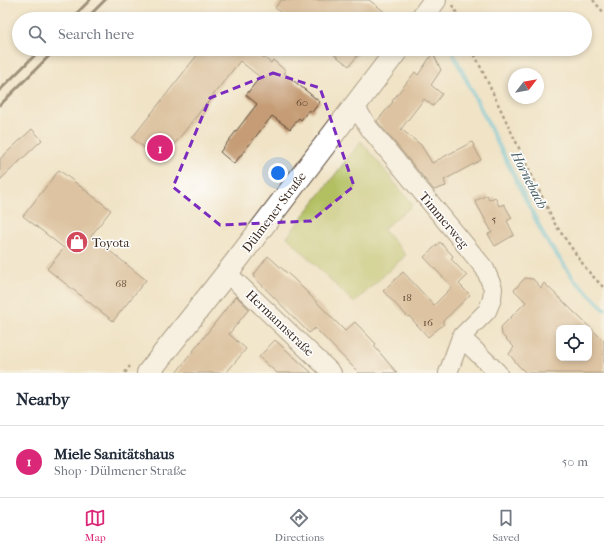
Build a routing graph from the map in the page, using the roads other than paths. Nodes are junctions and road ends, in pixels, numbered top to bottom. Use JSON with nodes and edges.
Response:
{"nodes":[{"id":1,"x":440,"y":1,"type":"edge"},
{"id":2,"x":428,"y":12,"type":"edge"},
{"id":3,"x":393,"y":56,"type":"edge"},
{"id":4,"x":355,"y":106,"type":"junction"},
{"id":5,"x":227,"y":273,"type":"junction"},
{"id":6,"x":461,"y":337,"type":"junction"},
{"id":7,"x":148,"y":373,"type":"edge"},
{"id":8,"x":332,"y":373,"type":"edge"},
{"id":9,"x":448,"y":373,"type":"edge"},
{"id":10,"x":498,"y":373,"type":"edge"}],
"edges":[{"from":1,"to":2,"type":"street"},
{"from":3,"to":4,"type":"street","name":"Dülmener Straße"},
{"from":4,"to":5,"type":"street","name":"Dülmener Straße"},
{"from":4,"to":6,"type":"street","name":"Timmerweg"},
{"from":5,"to":7,"type":"street","name":"Dülmener Straße"},
{"from":5,"to":8,"type":"street","name":"Hermannstraße"},
{"from":6,"to":9,"type":"street","name":"Timmerweg"},
{"from":6,"to":10,"type":"street"}]}
